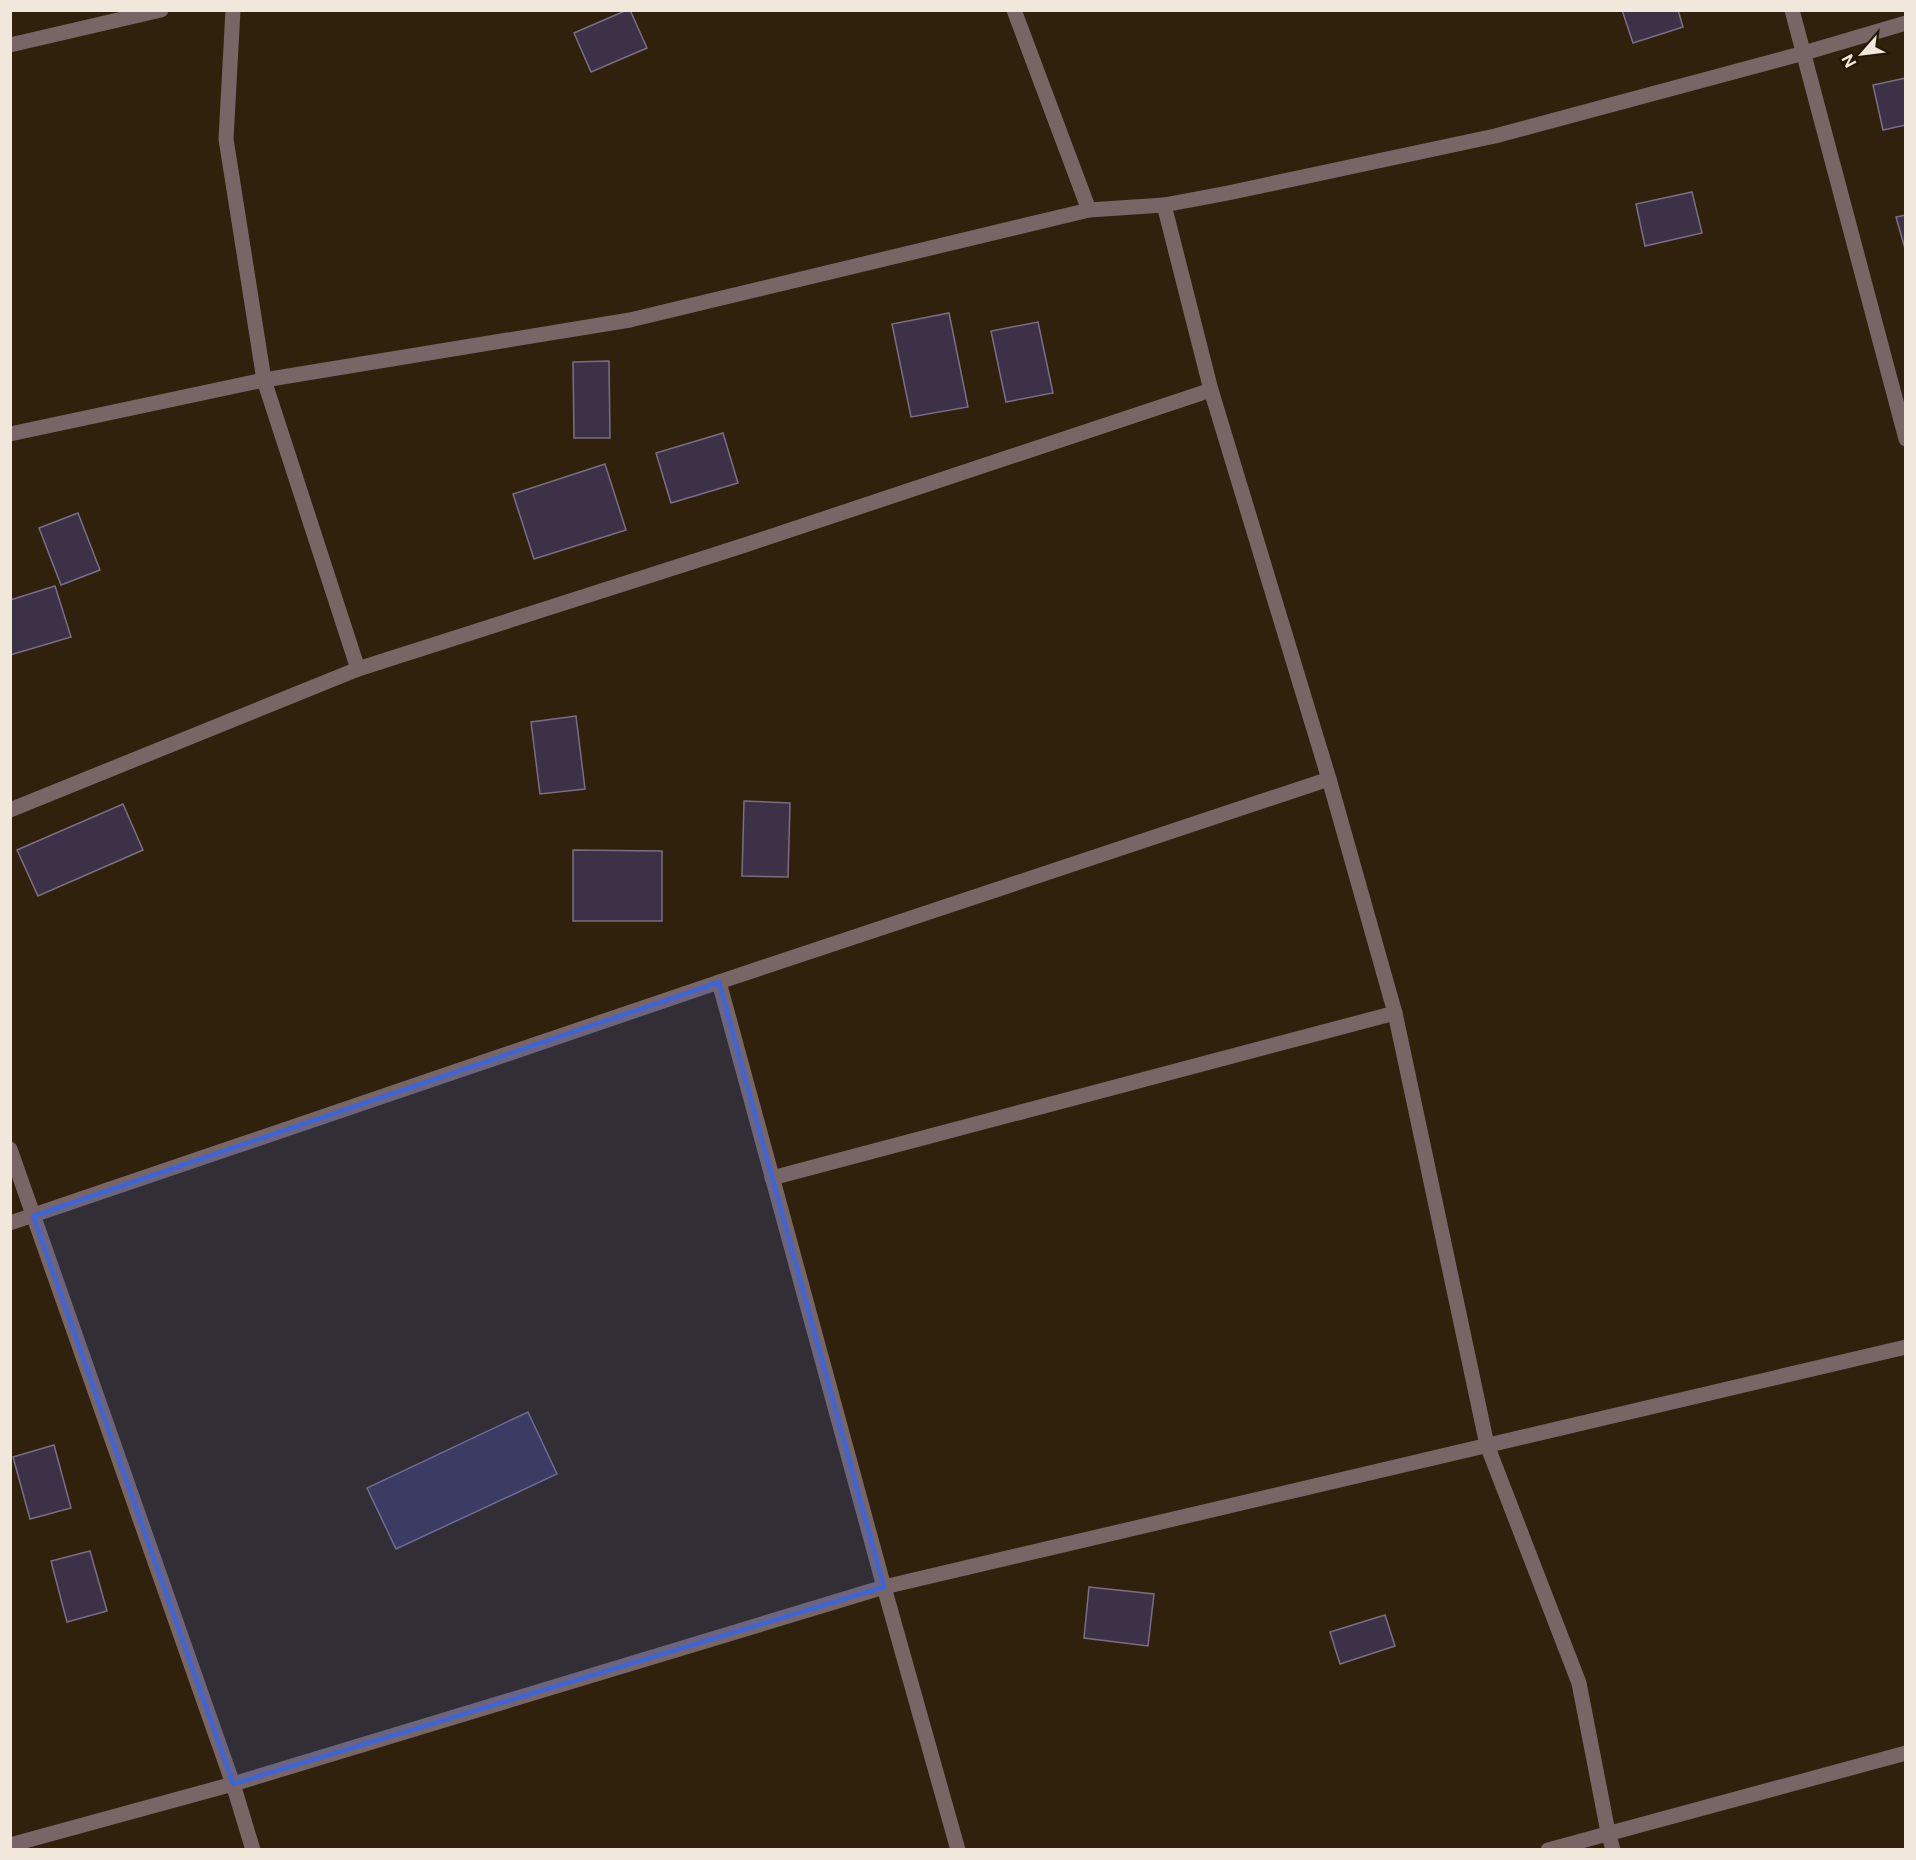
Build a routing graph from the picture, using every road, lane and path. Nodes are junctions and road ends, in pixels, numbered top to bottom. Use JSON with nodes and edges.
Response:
{"nodes":[{"id":1,"x":161,"y":10,"type":"edge"},
{"id":2,"x":232,"y":10,"type":"edge"},
{"id":3,"x":1014,"y":10,"type":"edge"},
{"id":4,"x":1792,"y":10,"type":"edge"},
{"id":5,"x":1905,"y":23,"type":"edge"},
{"id":6,"x":10,"y":45,"type":"edge"},
{"id":7,"x":1804,"y":53,"type":"junction"},
{"id":8,"x":1164,"y":205,"type":"junction"},
{"id":9,"x":1089,"y":210,"type":"junction"},
{"id":10,"x":264,"y":380,"type":"junction"},
{"id":11,"x":1211,"y":390,"type":"junction"},
{"id":12,"x":10,"y":434,"type":"edge"},
{"id":13,"x":1905,"y":439,"type":"edge"},
{"id":14,"x":358,"y":669,"type":"junction"},
{"id":15,"x":1329,"y":779,"type":"junction"},
{"id":16,"x":10,"y":810,"type":"edge"},
{"id":17,"x":719,"y":981,"type":"junction"},
{"id":18,"x":1395,"y":1013,"type":"junction"},
{"id":19,"x":10,"y":1149,"type":"edge"},
{"id":20,"x":772,"y":1178,"type":"junction"},
{"id":21,"x":33,"y":1216,"type":"junction"},
{"id":22,"x":10,"y":1223,"type":"edge"},
{"id":23,"x":1905,"y":1347,"type":"edge"},
{"id":24,"x":1486,"y":1445,"type":"junction"},
{"id":25,"x":884,"y":1587,"type":"junction"},
{"id":26,"x":1905,"y":1753,"type":"edge"},
{"id":27,"x":233,"y":1784,"type":"junction"},
{"id":28,"x":1608,"y":1832,"type":"junction"},
{"id":29,"x":10,"y":1845,"type":"edge"},
{"id":30,"x":253,"y":1850,"type":"edge"},
{"id":31,"x":958,"y":1850,"type":"edge"},
{"id":32,"x":1548,"y":1850,"type":"edge"},
{"id":33,"x":1613,"y":1850,"type":"edge"}],
"edges":[{"from":1,"to":6,"type":"street"},
{"from":2,"to":10,"type":"street"},
{"from":3,"to":9,"type":"street"},
{"from":4,"to":7,"type":"street"},
{"from":5,"to":7,"type":"street"},
{"from":7,"to":8,"type":"street"},
{"from":7,"to":13,"type":"street"},
{"from":8,"to":9,"type":"street"},
{"from":8,"to":11,"type":"street"},
{"from":9,"to":10,"type":"street"},
{"from":10,"to":12,"type":"street"},
{"from":10,"to":14,"type":"street"},
{"from":11,"to":14,"type":"street"},
{"from":11,"to":15,"type":"street"},
{"from":14,"to":16,"type":"street"},
{"from":15,"to":17,"type":"street"},
{"from":15,"to":18,"type":"street"},
{"from":17,"to":20,"type":"street"},
{"from":17,"to":21,"type":"street"},
{"from":18,"to":20,"type":"street"},
{"from":18,"to":24,"type":"street"},
{"from":19,"to":21,"type":"street"},
{"from":20,"to":25,"type":"street"},
{"from":21,"to":22,"type":"street"},
{"from":21,"to":27,"type":"street"},
{"from":23,"to":24,"type":"street"},
{"from":24,"to":25,"type":"street"},
{"from":24,"to":28,"type":"street"},
{"from":25,"to":27,"type":"street"},
{"from":25,"to":31,"type":"street"},
{"from":26,"to":28,"type":"street"},
{"from":27,"to":29,"type":"street"},
{"from":27,"to":30,"type":"street"},
{"from":28,"to":32,"type":"street"},
{"from":28,"to":33,"type":"street"}]}
